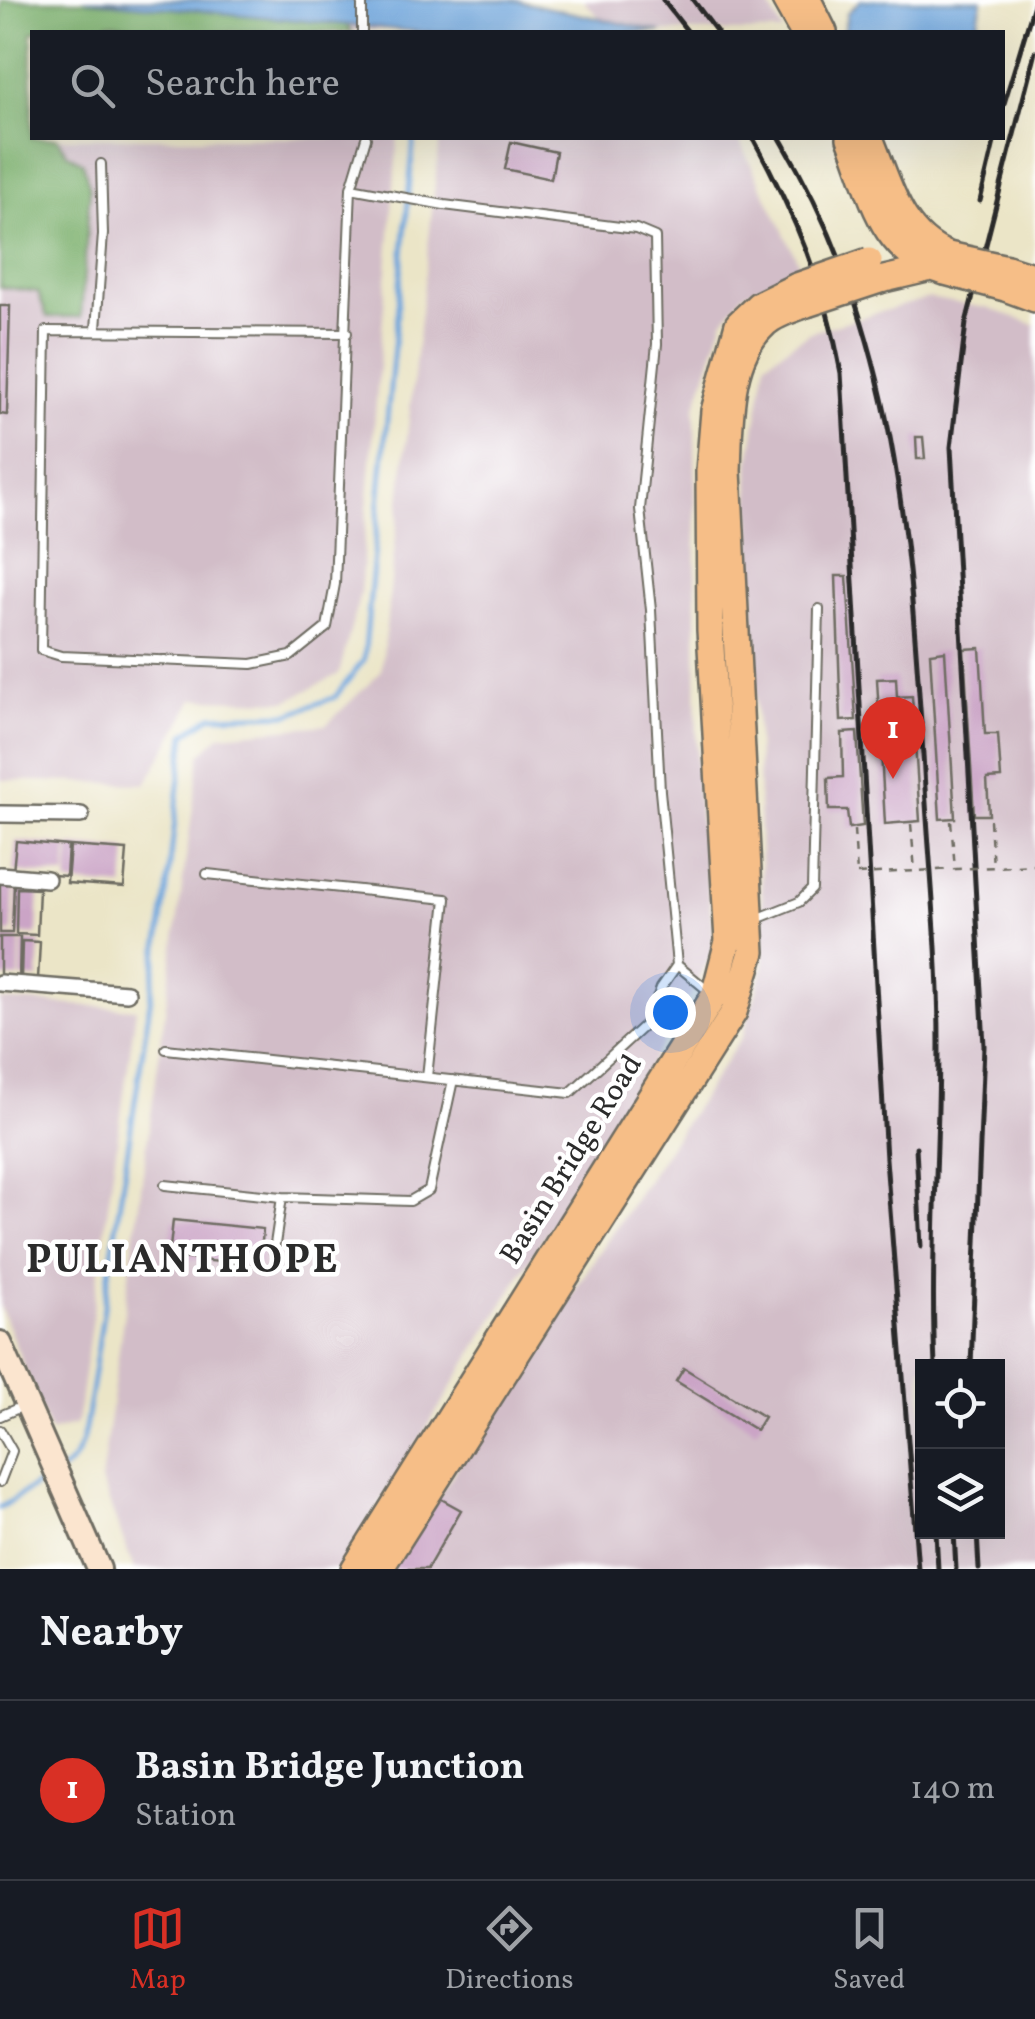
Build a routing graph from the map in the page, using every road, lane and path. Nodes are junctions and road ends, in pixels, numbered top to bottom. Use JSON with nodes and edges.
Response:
{"nodes":[{"id":1,"x":362,"y":0,"type":"edge"},
{"id":2,"x":785,"y":0,"type":"edge"},
{"id":3,"x":808,"y":0,"type":"edge"},
{"id":4,"x":362,"y":30,"type":"edge"},
{"id":5,"x":801,"y":30,"type":"edge"},
{"id":6,"x":823,"y":30,"type":"edge"},
{"id":7,"x":365,"y":140,"type":"edge"},
{"id":8,"x":851,"y":140,"type":"edge"},
{"id":9,"x":871,"y":140,"type":"edge"},
{"id":10,"x":101,"y":164,"type":"dead end"},
{"id":11,"x":351,"y":188,"type":"junction"},
{"id":12,"x":892,"y":242,"type":"junction"},
{"id":13,"x":941,"y":265,"type":"junction"},
{"id":14,"x":874,"y":270,"type":"junction"},
{"id":15,"x":1035,"y":277,"type":"edge"},
{"id":16,"x":1006,"y":278,"type":"junction"},
{"id":17,"x":802,"y":294,"type":"junction"},
{"id":18,"x":1035,"y":298,"type":"edge"},
{"id":19,"x":96,"y":329,"type":"junction"},
{"id":20,"x":347,"y":333,"type":"junction"},
{"id":21,"x":819,"y":609,"type":"dead end"},
{"id":22,"x":0,"y":814,"type":"edge"},
{"id":23,"x":81,"y":815,"type":"dead end"},
{"id":24,"x":990,"y":820,"type":"dead end"},
{"id":25,"x":951,"y":822,"type":"dead end"},
{"id":26,"x":912,"y":824,"type":"dead end"},
{"id":27,"x":854,"y":830,"type":"dead end"},
{"id":28,"x":1035,"y":865,"type":"edge"},
{"id":29,"x":994,"y":867,"type":"junction"},
{"id":30,"x":955,"y":869,"type":"junction"},
{"id":31,"x":915,"y":871,"type":"junction"},
{"id":32,"x":208,"y":874,"type":"dead end"},
{"id":33,"x":0,"y":875,"type":"edge"},
{"id":34,"x":47,"y":879,"type":"dead end"},
{"id":35,"x":750,"y":922,"type":"junction"},
{"id":36,"x":677,"y":965,"type":"junction"},
{"id":37,"x":0,"y":983,"type":"edge"},
{"id":38,"x":126,"y":993,"type":"dead end"},
{"id":39,"x":724,"y":1004,"type":"junction"},
{"id":40,"x":166,"y":1049,"type":"dead end"},
{"id":41,"x":427,"y":1077,"type":"junction"},
{"id":42,"x":453,"y":1080,"type":"junction"},
{"id":43,"x":164,"y":1185,"type":"dead end"},
{"id":44,"x":282,"y":1197,"type":"junction"},
{"id":45,"x":274,"y":1251,"type":"dead end"},
{"id":46,"x":0,"y":1343,"type":"edge"},
{"id":47,"x":27,"y":1404,"type":"junction"},
{"id":48,"x":0,"y":1416,"type":"edge"},
{"id":49,"x":0,"y":1430,"type":"edge"},
{"id":50,"x":0,"y":1482,"type":"edge"},
{"id":51,"x":99,"y":1569,"type":"edge"},
{"id":52,"x":354,"y":1569,"type":"edge"},
{"id":53,"x":380,"y":1569,"type":"edge"}],
"edges":[{"from":1,"to":4,"type":"lane"},
{"from":2,"to":5,"type":"main road"},
{"from":3,"to":6,"type":"main road"},
{"from":7,"to":11,"type":"lane"},
{"from":8,"to":12,"type":"main road"},
{"from":9,"to":13,"type":"main road"},
{"from":10,"to":19,"type":"lane"},
{"from":11,"to":20,"type":"lane"},
{"from":11,"to":36,"type":"lane"},
{"from":12,"to":13,"type":"main road"},
{"from":12,"to":14,"type":"main road"},
{"from":13,"to":14,"type":"main road"},
{"from":13,"to":16,"type":"main road","bridge":true},
{"from":14,"to":17,"type":"main road","bridge":true},
{"from":15,"to":16,"type":"main road"},
{"from":16,"to":18,"type":"main road"},
{"from":17,"to":35,"type":"main road","name":"Basin Bridge Road"},
{"from":17,"to":39,"type":"main road","name":"Basin Bridge Road"},
{"from":19,"to":20,"type":"lane"},
{"from":19,"to":20,"type":"lane"},
{"from":21,"to":35,"type":"lane"},
{"from":22,"to":23,"type":"street"},
{"from":24,"to":29,"type":"path"},
{"from":25,"to":30,"type":"path"},
{"from":26,"to":31,"type":"path"},
{"from":27,"to":31,"type":"path","bridge":true},
{"from":28,"to":29,"type":"path","bridge":true},
{"from":29,"to":30,"type":"path","bridge":true},
{"from":30,"to":31,"type":"path","bridge":true},
{"from":32,"to":41,"type":"lane"},
{"from":33,"to":34,"type":"street"},
{"from":35,"to":39,"type":"main road","name":"Basin Bridge Road"},
{"from":36,"to":39,"type":"lane"},
{"from":36,"to":42,"type":"lane"},
{"from":37,"to":38,"type":"street"},
{"from":39,"to":52,"type":"main road","name":"Basin Bridge Road"},
{"from":39,"to":53,"type":"main road","name":"Basin Bridge Road"},
{"from":40,"to":41,"type":"lane"},
{"from":41,"to":42,"type":"lane"},
{"from":42,"to":44,"type":"lane"},
{"from":43,"to":44,"type":"lane"},
{"from":44,"to":45,"type":"lane"},
{"from":46,"to":47,"type":"street"},
{"from":47,"to":48,"type":"lane"},
{"from":47,"to":51,"type":"street"},
{"from":49,"to":50,"type":"lane"}]}
